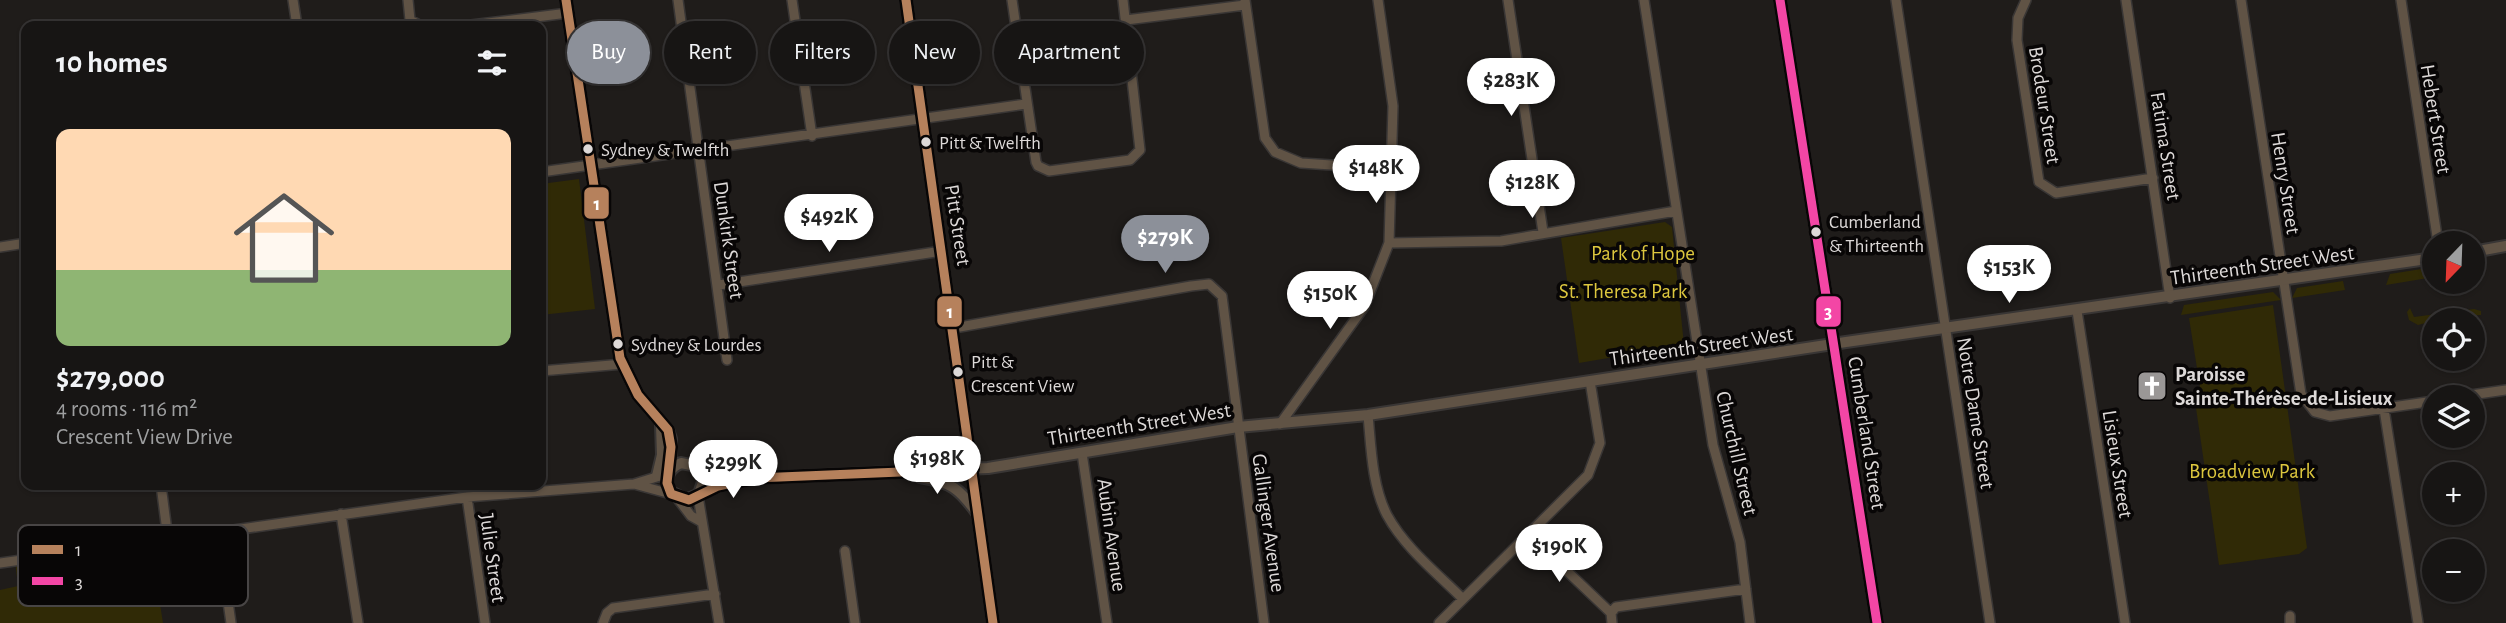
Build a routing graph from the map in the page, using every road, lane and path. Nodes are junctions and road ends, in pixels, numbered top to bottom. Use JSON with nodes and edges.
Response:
{"nodes":[{"id":1,"x":293,"y":0,"type":"edge"},
{"id":2,"x":408,"y":0,"type":"edge"},
{"id":3,"x":566,"y":0,"type":"edge"},
{"id":4,"x":678,"y":0,"type":"edge"},
{"id":5,"x":792,"y":0,"type":"edge"},
{"id":6,"x":906,"y":0,"type":"edge"},
{"id":7,"x":1012,"y":0,"type":"edge"},
{"id":8,"x":1123,"y":0,"type":"edge"},
{"id":9,"x":1378,"y":0,"type":"edge"},
{"id":10,"x":1508,"y":0,"type":"edge"},
{"id":11,"x":1644,"y":0,"type":"edge"},
{"id":12,"x":1780,"y":0,"type":"edge"},
{"id":13,"x":1896,"y":0,"type":"edge"},
{"id":14,"x":2026,"y":0,"type":"edge"},
{"id":15,"x":2126,"y":0,"type":"edge"},
{"id":16,"x":2241,"y":0,"type":"edge"},
{"id":17,"x":2401,"y":0,"type":"edge"},
{"id":18,"x":1245,"y":2,"type":"edge"},
{"id":19,"x":568,"y":13,"type":"junction"},
{"id":20,"x":1126,"y":20,"type":"junction"},
{"id":21,"x":296,"y":21,"type":"edge"},
{"id":22,"x":412,"y":21,"type":"edge"},
{"id":23,"x":503,"y":21,"type":"edge"},
{"id":24,"x":1026,"y":104,"type":"junction"},
{"id":25,"x":923,"y":121,"type":"junction"},
{"id":26,"x":812,"y":136,"type":"junction"},
{"id":27,"x":699,"y":152,"type":"junction"},
{"id":28,"x":591,"y":165,"type":"junction"},
{"id":29,"x":1392,"y":169,"type":"junction"},
{"id":30,"x":546,"y":172,"type":"edge"},
{"id":31,"x":2153,"y":178,"type":"junction"},
{"id":32,"x":1676,"y":211,"type":"junction"},
{"id":33,"x":2436,"y":231,"type":"edge"},
{"id":34,"x":1543,"y":232,"type":"junction"},
{"id":35,"x":1389,"y":243,"type":"junction"},
{"id":36,"x":21,"y":244,"type":"edge"},
{"id":37,"x":2506,"y":246,"type":"edge"},
{"id":38,"x":0,"y":247,"type":"edge"},
{"id":39,"x":2485,"y":250,"type":"edge"},
{"id":40,"x":942,"y":251,"type":"junction"},
{"id":41,"x":2422,"y":260,"type":"edge"},
{"id":42,"x":2283,"y":281,"type":"junction"},
{"id":43,"x":719,"y":285,"type":"junction"},
{"id":44,"x":2170,"y":298,"type":"junction"},
{"id":45,"x":2077,"y":311,"type":"junction"},
{"id":46,"x":954,"y":328,"type":"junction"},
{"id":47,"x":1945,"y":329,"type":"junction"},
{"id":48,"x":1834,"y":345,"type":"junction"},
{"id":49,"x":727,"y":360,"type":"dead end"},
{"id":50,"x":623,"y":364,"type":"junction"},
{"id":51,"x":1701,"y":365,"type":"junction"},
{"id":52,"x":546,"y":371,"type":"edge"},
{"id":53,"x":1590,"y":381,"type":"junction"},
{"id":54,"x":2506,"y":390,"type":"edge"},
{"id":55,"x":2485,"y":393,"type":"edge"},
{"id":56,"x":2422,"y":403,"type":"edge"},
{"id":57,"x":2384,"y":409,"type":"junction"},
{"id":58,"x":1368,"y":415,"type":"junction"},
{"id":59,"x":1280,"y":424,"type":"junction"},
{"id":60,"x":1238,"y":427,"type":"junction"},
{"id":61,"x":1083,"y":453,"type":"junction"},
{"id":62,"x":696,"y":466,"type":"junction"},
{"id":63,"x":973,"y":469,"type":"junction"},
{"id":64,"x":665,"y":473,"type":"junction"},
{"id":65,"x":900,"y":474,"type":"junction"},
{"id":66,"x":755,"y":478,"type":"junction"},
{"id":67,"x":634,"y":484,"type":"junction"},
{"id":68,"x":162,"y":490,"type":"edge"},
{"id":69,"x":699,"y":495,"type":"junction"},
{"id":70,"x":675,"y":496,"type":"junction"},
{"id":71,"x":467,"y":497,"type":"junction"},
{"id":72,"x":977,"y":513,"type":"junction"},
{"id":73,"x":341,"y":514,"type":"junction"},
{"id":74,"x":700,"y":521,"type":"junction"},
{"id":75,"x":166,"y":525,"type":"edge"},
{"id":76,"x":248,"y":528,"type":"edge"},
{"id":77,"x":1528,"y":534,"type":"junction"},
{"id":78,"x":845,"y":551,"type":"dead end"},
{"id":79,"x":18,"y":561,"type":"edge"},
{"id":80,"x":0,"y":564,"type":"edge"},
{"id":81,"x":1745,"y":589,"type":"junction"},
{"id":82,"x":715,"y":594,"type":"junction"},
{"id":83,"x":1463,"y":599,"type":"junction"},
{"id":84,"x":1611,"y":618,"type":"edge"},
{"id":85,"x":358,"y":623,"type":"edge"},
{"id":86,"x":485,"y":623,"type":"edge"},
{"id":87,"x":603,"y":623,"type":"edge"},
{"id":88,"x":719,"y":623,"type":"edge"},
{"id":89,"x":855,"y":623,"type":"edge"},
{"id":90,"x":993,"y":623,"type":"edge"},
{"id":91,"x":1107,"y":623,"type":"edge"},
{"id":92,"x":1264,"y":623,"type":"edge"},
{"id":93,"x":1439,"y":623,"type":"edge"},
{"id":94,"x":1750,"y":623,"type":"edge"},
{"id":95,"x":1877,"y":623,"type":"edge"},
{"id":96,"x":1990,"y":623,"type":"edge"},
{"id":97,"x":2125,"y":623,"type":"edge"},
{"id":98,"x":2418,"y":623,"type":"edge"}],
"edges":[{"from":1,"to":21,"type":"street"},
{"from":2,"to":22,"type":"street"},
{"from":3,"to":19,"type":"street"},
{"from":4,"to":27,"type":"street","name":"Dunkirk Street"},
{"from":5,"to":26,"type":"street"},
{"from":6,"to":25,"type":"street","name":"Pitt Street"},
{"from":7,"to":24,"type":"street"},
{"from":8,"to":20,"type":"street"},
{"from":9,"to":29,"type":"street"},
{"from":10,"to":34,"type":"street"},
{"from":11,"to":32,"type":"street","name":"Churchill Street"},
{"from":12,"to":48,"type":"street","name":"Cumberland Street"},
{"from":13,"to":47,"type":"street","name":"Notre Dame Street"},
{"from":14,"to":31,"type":"street","name":"Brodeur Street"},
{"from":15,"to":31,"type":"street","name":"Fatima Street"},
{"from":16,"to":42,"type":"street","name":"Henry Street"},
{"from":17,"to":33,"type":"street","name":"Hebert Street"},
{"from":18,"to":20,"type":"street"},
{"from":18,"to":29,"type":"street"},
{"from":19,"to":23,"type":"street"},
{"from":19,"to":28,"type":"street"},
{"from":20,"to":24,"type":"street"},
{"from":24,"to":25,"type":"street"},
{"from":25,"to":26,"type":"street"},
{"from":25,"to":40,"type":"street","name":"Pitt Street"},
{"from":26,"to":27,"type":"street"},
{"from":27,"to":28,"type":"street"},
{"from":27,"to":43,"type":"street","name":"Dunkirk Street"},
{"from":28,"to":30,"type":"street"},
{"from":28,"to":50,"type":"street"},
{"from":29,"to":35,"type":"street"},
{"from":31,"to":44,"type":"street","name":"Fatima Street"},
{"from":32,"to":34,"type":"street"},
{"from":32,"to":51,"type":"street","name":"Churchill Street"},
{"from":34,"to":35,"type":"street"},
{"from":35,"to":59,"type":"street"},
{"from":36,"to":38,"type":"street"},
{"from":37,"to":39,"type":"street"},
{"from":40,"to":43,"type":"street"},
{"from":40,"to":46,"type":"street","name":"Pitt Street"},
{"from":41,"to":42,"type":"street","name":"Thirteenth Street West"},
{"from":42,"to":44,"type":"street","name":"Thirteenth Street West"},
{"from":42,"to":57,"type":"street","name":"Henry Street"},
{"from":43,"to":49,"type":"street","name":"Dunkirk Street"},
{"from":44,"to":45,"type":"street","name":"Thirteenth Street West"},
{"from":45,"to":47,"type":"street","name":"Thirteenth Street West"},
{"from":45,"to":97,"type":"street","name":"Lisieux Street"},
{"from":46,"to":60,"type":"street","name":"Gallinger Avenue"},
{"from":46,"to":63,"type":"street","name":"Pitt Street"},
{"from":47,"to":48,"type":"street","name":"Thirteenth Street West"},
{"from":47,"to":96,"type":"street","name":"Notre Dame Street"},
{"from":48,"to":51,"type":"street","name":"Thirteenth Street West"},
{"from":48,"to":95,"type":"street","name":"Cumberland Street"},
{"from":50,"to":52,"type":"street"},
{"from":50,"to":64,"type":"street"},
{"from":51,"to":53,"type":"street","name":"Thirteenth Street West"},
{"from":51,"to":81,"type":"street","name":"Churchill Street"},
{"from":53,"to":58,"type":"street","name":"Thirteenth Street West"},
{"from":53,"to":77,"type":"street"},
{"from":54,"to":55,"type":"street"},
{"from":56,"to":57,"type":"street","name":"Henry Street"},
{"from":57,"to":98,"type":"street"},
{"from":58,"to":59,"type":"street","name":"Thirteenth Street West"},
{"from":58,"to":83,"type":"street"},
{"from":59,"to":60,"type":"street","name":"Thirteenth Street West"},
{"from":60,"to":61,"type":"street","name":"Thirteenth Street West"},
{"from":60,"to":92,"type":"street","name":"Gallinger Avenue"},
{"from":61,"to":63,"type":"street","name":"Thirteenth Street West"},
{"from":61,"to":91,"type":"street","name":"Aubin Avenue"},
{"from":62,"to":64,"type":"street"},
{"from":62,"to":66,"type":"street"},
{"from":62,"to":69,"type":"street"},
{"from":63,"to":65,"type":"street","name":"Thirteenth Street West"},
{"from":63,"to":72,"type":"street","name":"Pitt Street"},
{"from":64,"to":67,"type":"street"},
{"from":64,"to":70,"type":"street"},
{"from":65,"to":66,"type":"street"},
{"from":65,"to":72,"type":"street"},
{"from":66,"to":69,"type":"street"},
{"from":67,"to":70,"type":"street"},
{"from":67,"to":71,"type":"street"},
{"from":68,"to":75,"type":"street"},
{"from":69,"to":70,"type":"street"},
{"from":69,"to":74,"type":"street"},
{"from":70,"to":74,"type":"street"},
{"from":71,"to":73,"type":"street"},
{"from":71,"to":86,"type":"street","name":"Julie Street"},
{"from":72,"to":90,"type":"street","name":"Pitt Street"},
{"from":73,"to":76,"type":"street"},
{"from":73,"to":85,"type":"street"},
{"from":74,"to":82,"type":"street"},
{"from":77,"to":83,"type":"street"},
{"from":77,"to":84,"type":"street"},
{"from":78,"to":89,"type":"street"},
{"from":79,"to":80,"type":"street"},
{"from":81,"to":84,"type":"street"},
{"from":81,"to":94,"type":"street","name":"Churchill Street"},
{"from":82,"to":87,"type":"street"},
{"from":82,"to":88,"type":"street"},
{"from":83,"to":93,"type":"street"}]}
